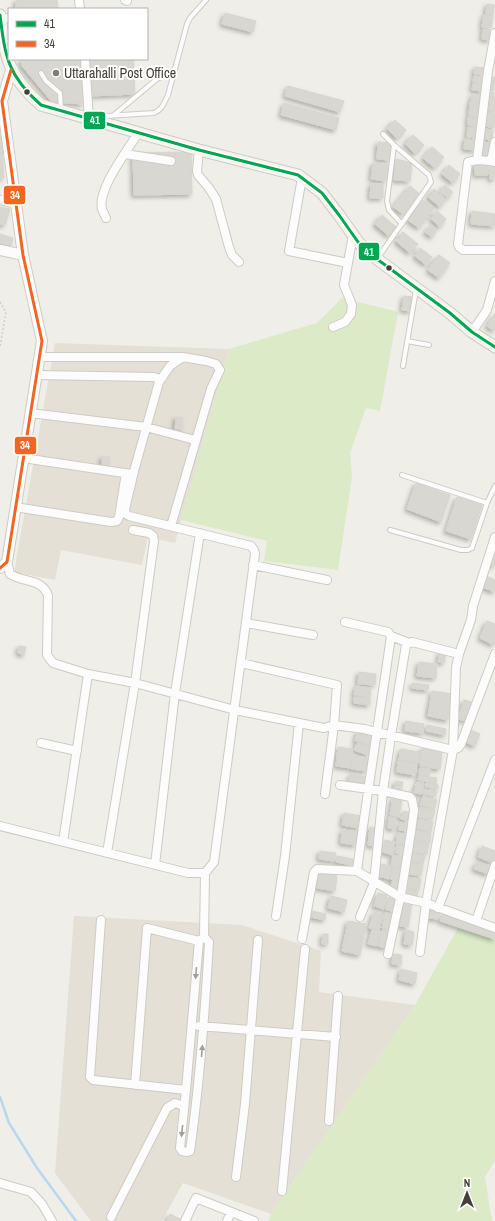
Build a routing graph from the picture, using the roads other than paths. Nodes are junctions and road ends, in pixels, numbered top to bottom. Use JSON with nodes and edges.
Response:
{"nodes":[{"id":1,"x":206,"y":0,"type":"edge"},
{"id":2,"x":0,"y":15,"type":"edge"},
{"id":3,"x":0,"y":19,"type":"edge"},
{"id":4,"x":495,"y":33,"type":"edge"},
{"id":5,"x":6,"y":44,"type":"edge"},
{"id":6,"x":8,"y":54,"type":"edge"},
{"id":7,"x":9,"y":60,"type":"edge"},
{"id":8,"x":85,"y":60,"type":"edge"},
{"id":9,"x":11,"y":70,"type":"junction"},
{"id":10,"x":174,"y":71,"type":"junction"},
{"id":11,"x":41,"y":72,"type":"dead end"},
{"id":12,"x":491,"y":72,"type":"edge"},
{"id":13,"x":1,"y":100,"type":"edge"},
{"id":14,"x":61,"y":111,"type":"junction"},
{"id":15,"x":114,"y":115,"type":"junction"},
{"id":16,"x":89,"y":119,"type":"junction"},
{"id":17,"x":101,"y":122,"type":"junction"},
{"id":18,"x":138,"y":133,"type":"junction"},
{"id":19,"x":383,"y":134,"type":"dead end"},
{"id":20,"x":495,"y":142,"type":"edge"},
{"id":21,"x":394,"y":145,"type":"junction"},
{"id":22,"x":199,"y":150,"type":"junction"},
{"id":23,"x":124,"y":154,"type":"junction"},
{"id":24,"x":477,"y":160,"type":"junction"},
{"id":25,"x":171,"y":161,"type":"dead end"},
{"id":26,"x":493,"y":161,"type":"edge"},
{"id":27,"x":302,"y":178,"type":"junction"},
{"id":28,"x":0,"y":200,"type":"edge"},
{"id":29,"x":16,"y":204,"type":"junction"},
{"id":30,"x":106,"y":218,"type":"dead end"},
{"id":31,"x":402,"y":224,"type":"junction"},
{"id":32,"x":353,"y":235,"type":"junction"},
{"id":33,"x":0,"y":250,"type":"edge"},
{"id":34,"x":495,"y":250,"type":"edge"},
{"id":35,"x":23,"y":255,"type":"junction"},
{"id":36,"x":377,"y":259,"type":"junction"},
{"id":37,"x":239,"y":262,"type":"dead end"},
{"id":38,"x":348,"y":263,"type":"junction"},
{"id":39,"x":495,"y":281,"type":"edge"},
{"id":40,"x":417,"y":288,"type":"junction"},
{"id":41,"x":333,"y":328,"type":"dead end"},
{"id":42,"x":472,"y":332,"type":"junction"},
{"id":43,"x":407,"y":341,"type":"junction"},
{"id":44,"x":429,"y":345,"type":"dead end"},
{"id":45,"x":495,"y":347,"type":"edge"},
{"id":46,"x":39,"y":357,"type":"junction"},
{"id":47,"x":183,"y":358,"type":"junction"},
{"id":48,"x":403,"y":366,"type":"dead end"},
{"id":49,"x":36,"y":375,"type":"junction"},
{"id":50,"x":159,"y":382,"type":"junction"},
{"id":51,"x":30,"y":413,"type":"junction"},
{"id":52,"x":146,"y":427,"type":"junction"},
{"id":53,"x":195,"y":440,"type":"junction"},
{"id":54,"x":23,"y":458,"type":"junction"},
{"id":55,"x":129,"y":474,"type":"junction"},
{"id":56,"x":402,"y":475,"type":"dead end"},
{"id":57,"x":495,"y":486,"type":"edge"},
{"id":58,"x":487,"y":503,"type":"junction"},
{"id":59,"x":15,"y":506,"type":"junction"},
{"id":60,"x":171,"y":526,"type":"junction"},
{"id":61,"x":133,"y":530,"type":"dead end"},
{"id":62,"x":390,"y":530,"type":"dead end"},
{"id":63,"x":200,"y":533,"type":"junction"},
{"id":64,"x":495,"y":537,"type":"edge"},
{"id":65,"x":3,"y":565,"type":"edge"},
{"id":66,"x":253,"y":565,"type":"junction"},
{"id":67,"x":328,"y":580,"type":"dead end"},
{"id":68,"x":345,"y":622,"type":"dead end"},
{"id":69,"x":246,"y":623,"type":"junction"},
{"id":70,"x":313,"y":635,"type":"dead end"},
{"id":71,"x":391,"y":636,"type":"junction"},
{"id":72,"x":409,"y":643,"type":"junction"},
{"id":73,"x":459,"y":654,"type":"junction"},
{"id":74,"x":495,"y":654,"type":"edge"},
{"id":75,"x":241,"y":663,"type":"junction"},
{"id":76,"x":88,"y":674,"type":"junction"},
{"id":77,"x":135,"y":683,"type":"junction"},
{"id":78,"x":175,"y":693,"type":"junction"},
{"id":79,"x":235,"y":710,"type":"junction"},
{"id":80,"x":299,"y":723,"type":"junction"},
{"id":81,"x":334,"y":725,"type":"junction"},
{"id":82,"x":377,"y":733,"type":"junction"},
{"id":83,"x":391,"y":736,"type":"junction"},
{"id":84,"x":41,"y":743,"type":"dead end"},
{"id":85,"x":453,"y":750,"type":"junction"},
{"id":86,"x":76,"y":751,"type":"junction"},
{"id":87,"x":495,"y":760,"type":"edge"},
{"id":88,"x":340,"y":785,"type":"dead end"},
{"id":89,"x":367,"y":789,"type":"junction"},
{"id":90,"x":383,"y":791,"type":"junction"},
{"id":91,"x":325,"y":794,"type":"dead end"},
{"id":92,"x":0,"y":826,"type":"edge"},
{"id":93,"x":63,"y":842,"type":"junction"},
{"id":94,"x":107,"y":853,"type":"junction"},
{"id":95,"x":155,"y":865,"type":"junction"},
{"id":96,"x":495,"y":865,"type":"edge"},
{"id":97,"x":357,"y":871,"type":"junction"},
{"id":98,"x":206,"y":873,"type":"junction"},
{"id":99,"x":374,"y":883,"type":"junction"},
{"id":100,"x":400,"y":897,"type":"junction"},
{"id":101,"x":426,"y":903,"type":"junction"},
{"id":102,"x":438,"y":908,"type":"junction"},
{"id":103,"x":276,"y":916,"type":"dead end"},
{"id":104,"x":360,"y":917,"type":"dead end"},
{"id":105,"x":102,"y":920,"type":"dead end"},
{"id":106,"x":476,"y":922,"type":"junction"},
{"id":107,"x":495,"y":928,"type":"edge"},
{"id":108,"x":201,"y":939,"type":"junction"},
{"id":109,"x":302,"y":939,"type":"dead end"},
{"id":110,"x":258,"y":940,"type":"dead end"},
{"id":111,"x":305,"y":949,"type":"dead end"},
{"id":112,"x":420,"y":952,"type":"dead end"},
{"id":113,"x":388,"y":954,"type":"dead end"},
{"id":114,"x":338,"y":996,"type":"dead end"},
{"id":115,"x":192,"y":1025,"type":"junction"},
{"id":116,"x":204,"y":1026,"type":"junction"},
{"id":117,"x":250,"y":1030,"type":"junction"},
{"id":118,"x":298,"y":1034,"type":"junction"},
{"id":119,"x":336,"y":1037,"type":"junction"},
{"id":120,"x":135,"y":1085,"type":"junction"},
{"id":121,"x":186,"y":1090,"type":"junction"},
{"id":122,"x":184,"y":1106,"type":"junction"},
{"id":123,"x":329,"y":1121,"type":"dead end"},
{"id":124,"x":236,"y":1177,"type":"dead end"},
{"id":125,"x":0,"y":1183,"type":"edge"},
{"id":126,"x":282,"y":1191,"type":"dead end"},
{"id":127,"x":232,"y":1212,"type":"junction"},
{"id":128,"x":111,"y":1217,"type":"dead end"},
{"id":129,"x":52,"y":1221,"type":"edge"},
{"id":130,"x":185,"y":1221,"type":"edge"},
{"id":131,"x":227,"y":1221,"type":"edge"},
{"id":132,"x":254,"y":1221,"type":"edge"}],
"edges":[{"from":1,"to":10,"type":"lane"},
{"from":2,"to":3,"type":"main road"},
{"from":3,"to":5,"type":"main road"},
{"from":4,"to":12,"type":"street"},
{"from":5,"to":6,"type":"main road"},
{"from":7,"to":9,"type":"main road"},
{"from":8,"to":16,"type":"street"},
{"from":9,"to":13,"type":"street"},
{"from":9,"to":14,"type":"main road"},
{"from":10,"to":15,"type":"lane"},
{"from":10,"to":15,"type":"lane"},
{"from":11,"to":14,"type":"lane"},
{"from":12,"to":24,"type":"street"},
{"from":13,"to":29,"type":"street"},
{"from":14,"to":16,"type":"main road"},
{"from":15,"to":17,"type":"lane"},
{"from":16,"to":17,"type":"main road"},
{"from":17,"to":18,"type":"main road"},
{"from":18,"to":22,"type":"main road"},
{"from":18,"to":23,"type":"street"},
{"from":19,"to":21,"type":"lane"},
{"from":20,"to":26,"type":"street"},
{"from":21,"to":31,"type":"lane"},
{"from":21,"to":31,"type":"lane"},
{"from":22,"to":27,"type":"main road"},
{"from":22,"to":37,"type":"street"},
{"from":23,"to":25,"type":"street"},
{"from":23,"to":30,"type":"street"},
{"from":24,"to":26,"type":"street"},
{"from":24,"to":34,"type":"street"},
{"from":27,"to":32,"type":"main road"},
{"from":27,"to":38,"type":"street"},
{"from":28,"to":29,"type":"street"},
{"from":29,"to":35,"type":"street"},
{"from":31,"to":36,"type":"lane"},
{"from":32,"to":36,"type":"main road"},
{"from":32,"to":38,"type":"street"},
{"from":33,"to":35,"type":"street"},
{"from":35,"to":46,"type":"street"},
{"from":36,"to":40,"type":"main road"},
{"from":38,"to":41,"type":"street"},
{"from":39,"to":42,"type":"street"},
{"from":40,"to":42,"type":"main road"},
{"from":40,"to":43,"type":"lane"},
{"from":42,"to":45,"type":"main road"},
{"from":43,"to":44,"type":"lane"},
{"from":43,"to":48,"type":"lane"},
{"from":46,"to":47,"type":"street"},
{"from":46,"to":49,"type":"street"},
{"from":47,"to":50,"type":"street"},
{"from":47,"to":53,"type":"street"},
{"from":49,"to":50,"type":"street"},
{"from":49,"to":51,"type":"street"},
{"from":50,"to":52,"type":"street"},
{"from":51,"to":52,"type":"street"},
{"from":51,"to":54,"type":"street"},
{"from":52,"to":53,"type":"street"},
{"from":52,"to":55,"type":"street"},
{"from":53,"to":60,"type":"street"},
{"from":54,"to":55,"type":"street"},
{"from":54,"to":59,"type":"street"},
{"from":55,"to":59,"type":"street"},
{"from":55,"to":60,"type":"street"},
{"from":56,"to":58,"type":"lane"},
{"from":57,"to":58,"type":"lane"},
{"from":58,"to":62,"type":"lane"},
{"from":59,"to":65,"type":"street"},
{"from":60,"to":63,"type":"street"},
{"from":61,"to":77,"type":"street"},
{"from":63,"to":66,"type":"street"},
{"from":63,"to":78,"type":"street"},
{"from":64,"to":73,"type":"street"},
{"from":65,"to":76,"type":"street"},
{"from":66,"to":67,"type":"street"},
{"from":66,"to":69,"type":"street"},
{"from":68,"to":71,"type":"street"},
{"from":69,"to":70,"type":"street"},
{"from":69,"to":75,"type":"street"},
{"from":71,"to":72,"type":"street"},
{"from":71,"to":82,"type":"street"},
{"from":72,"to":73,"type":"street"},
{"from":72,"to":83,"type":"street"},
{"from":73,"to":85,"type":"street"},
{"from":74,"to":85,"type":"street"},
{"from":75,"to":79,"type":"street"},
{"from":75,"to":81,"type":"street"},
{"from":76,"to":77,"type":"street"},
{"from":76,"to":86,"type":"street"},
{"from":77,"to":78,"type":"street"},
{"from":77,"to":94,"type":"street"},
{"from":78,"to":79,"type":"street"},
{"from":78,"to":95,"type":"street"},
{"from":79,"to":80,"type":"street"},
{"from":79,"to":98,"type":"street"},
{"from":80,"to":81,"type":"street"},
{"from":80,"to":103,"type":"street"},
{"from":81,"to":82,"type":"street"},
{"from":81,"to":91,"type":"street"},
{"from":82,"to":83,"type":"street"},
{"from":82,"to":89,"type":"street"},
{"from":83,"to":85,"type":"street"},
{"from":83,"to":90,"type":"street"},
{"from":84,"to":86,"type":"street"},
{"from":85,"to":101,"type":"street"},
{"from":86,"to":93,"type":"street"},
{"from":87,"to":102,"type":"street"},
{"from":88,"to":89,"type":"street"},
{"from":89,"to":90,"type":"street"},
{"from":89,"to":97,"type":"street"},
{"from":90,"to":99,"type":"street"},
{"from":90,"to":100,"type":"street"},
{"from":92,"to":93,"type":"street"},
{"from":93,"to":94,"type":"street"},
{"from":94,"to":95,"type":"street"},
{"from":95,"to":98,"type":"street"},
{"from":96,"to":106,"type":"street"},
{"from":97,"to":99,"type":"street"},
{"from":97,"to":109,"type":"street"},
{"from":98,"to":108,"type":"street"},
{"from":99,"to":100,"type":"street"},
{"from":99,"to":104,"type":"street"},
{"from":100,"to":101,"type":"street"},
{"from":100,"to":113,"type":"street"},
{"from":101,"to":102,"type":"street"},
{"from":101,"to":112,"type":"street"},
{"from":102,"to":106,"type":"street"},
{"from":105,"to":120,"type":"street"},
{"from":106,"to":107,"type":"street"},
{"from":108,"to":115,"type":"street","one_way":true},
{"from":108,"to":116,"type":"street"},
{"from":108,"to":120,"type":"street"},
{"from":110,"to":117,"type":"street"},
{"from":111,"to":118,"type":"street"},
{"from":114,"to":119,"type":"street"},
{"from":115,"to":116,"type":"street"},
{"from":115,"to":121,"type":"street"},
{"from":116,"to":117,"type":"street"},
{"from":122,"to":116,"type":"street","one_way":true},
{"from":117,"to":118,"type":"street"},
{"from":117,"to":124,"type":"street"},
{"from":118,"to":119,"type":"street"},
{"from":118,"to":126,"type":"street"},
{"from":119,"to":123,"type":"street"},
{"from":120,"to":121,"type":"street"},
{"from":121,"to":122,"type":"street"},
{"from":122,"to":128,"type":"street"},
{"from":125,"to":129,"type":"street"},
{"from":127,"to":130,"type":"street"},
{"from":127,"to":131,"type":"street"},
{"from":127,"to":132,"type":"street"}]}
